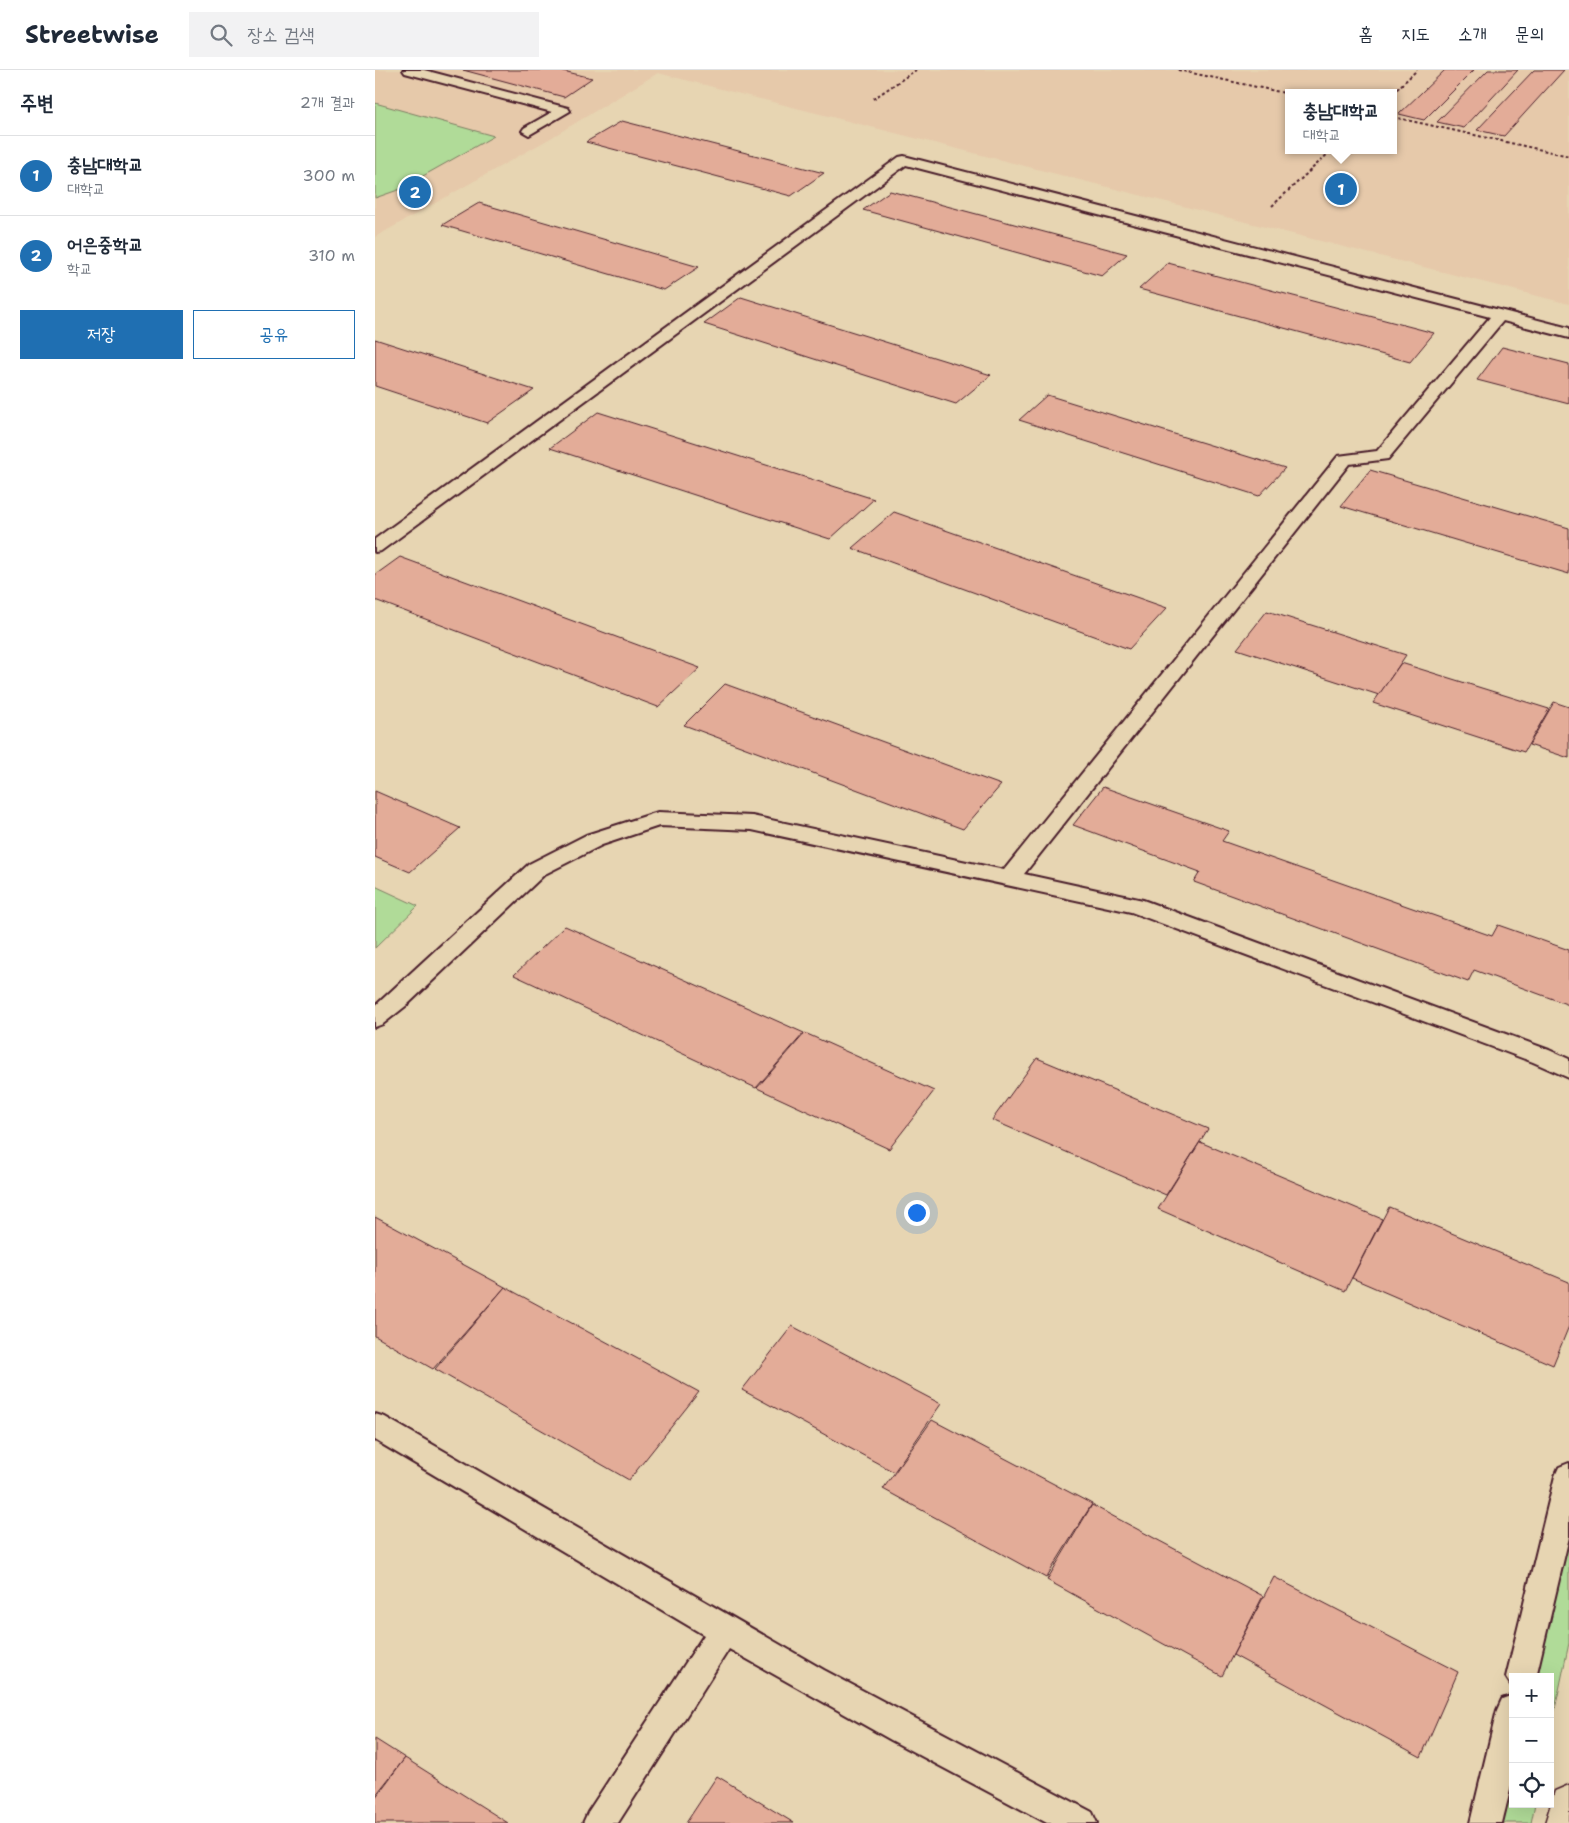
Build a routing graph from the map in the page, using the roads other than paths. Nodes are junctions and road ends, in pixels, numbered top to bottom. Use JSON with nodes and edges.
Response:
{"nodes":[{"id":1,"x":409,"y":70,"type":"edge"},
{"id":2,"x":529,"y":131,"type":"dead end"},
{"id":3,"x":1500,"y":315,"type":"junction"},
{"id":4,"x":1569,"y":333,"type":"edge"},
{"id":5,"x":375,"y":547,"type":"edge"},
{"id":6,"x":1009,"y":878,"type":"junction"},
{"id":7,"x":375,"y":1018,"type":"edge"},
{"id":8,"x":1569,"y":1069,"type":"edge"},
{"id":9,"x":375,"y":1426,"type":"edge"},
{"id":10,"x":1569,"y":1476,"type":"edge"},
{"id":11,"x":724,"y":1631,"type":"junction"},
{"id":12,"x":1522,"y":1673,"type":"edge"},
{"id":13,"x":1511,"y":1718,"type":"edge"},
{"id":14,"x":1569,"y":1805,"type":"edge"},
{"id":15,"x":599,"y":1823,"type":"edge"},
{"id":16,"x":1081,"y":1823,"type":"edge"},
{"id":17,"x":1485,"y":1823,"type":"edge"},
{"id":18,"x":1565,"y":1823,"type":"edge"}],
"edges":[{"from":1,"to":2,"type":"lane"},
{"from":3,"to":4,"type":"lane"},
{"from":3,"to":5,"type":"lane"},
{"from":3,"to":6,"type":"lane"},
{"from":6,"to":7,"type":"lane"},
{"from":6,"to":8,"type":"lane"},
{"from":9,"to":11,"type":"lane"},
{"from":10,"to":12,"type":"lane"},
{"from":11,"to":15,"type":"lane"},
{"from":11,"to":16,"type":"lane"},
{"from":13,"to":17,"type":"lane"},
{"from":14,"to":18,"type":"street"}]}
